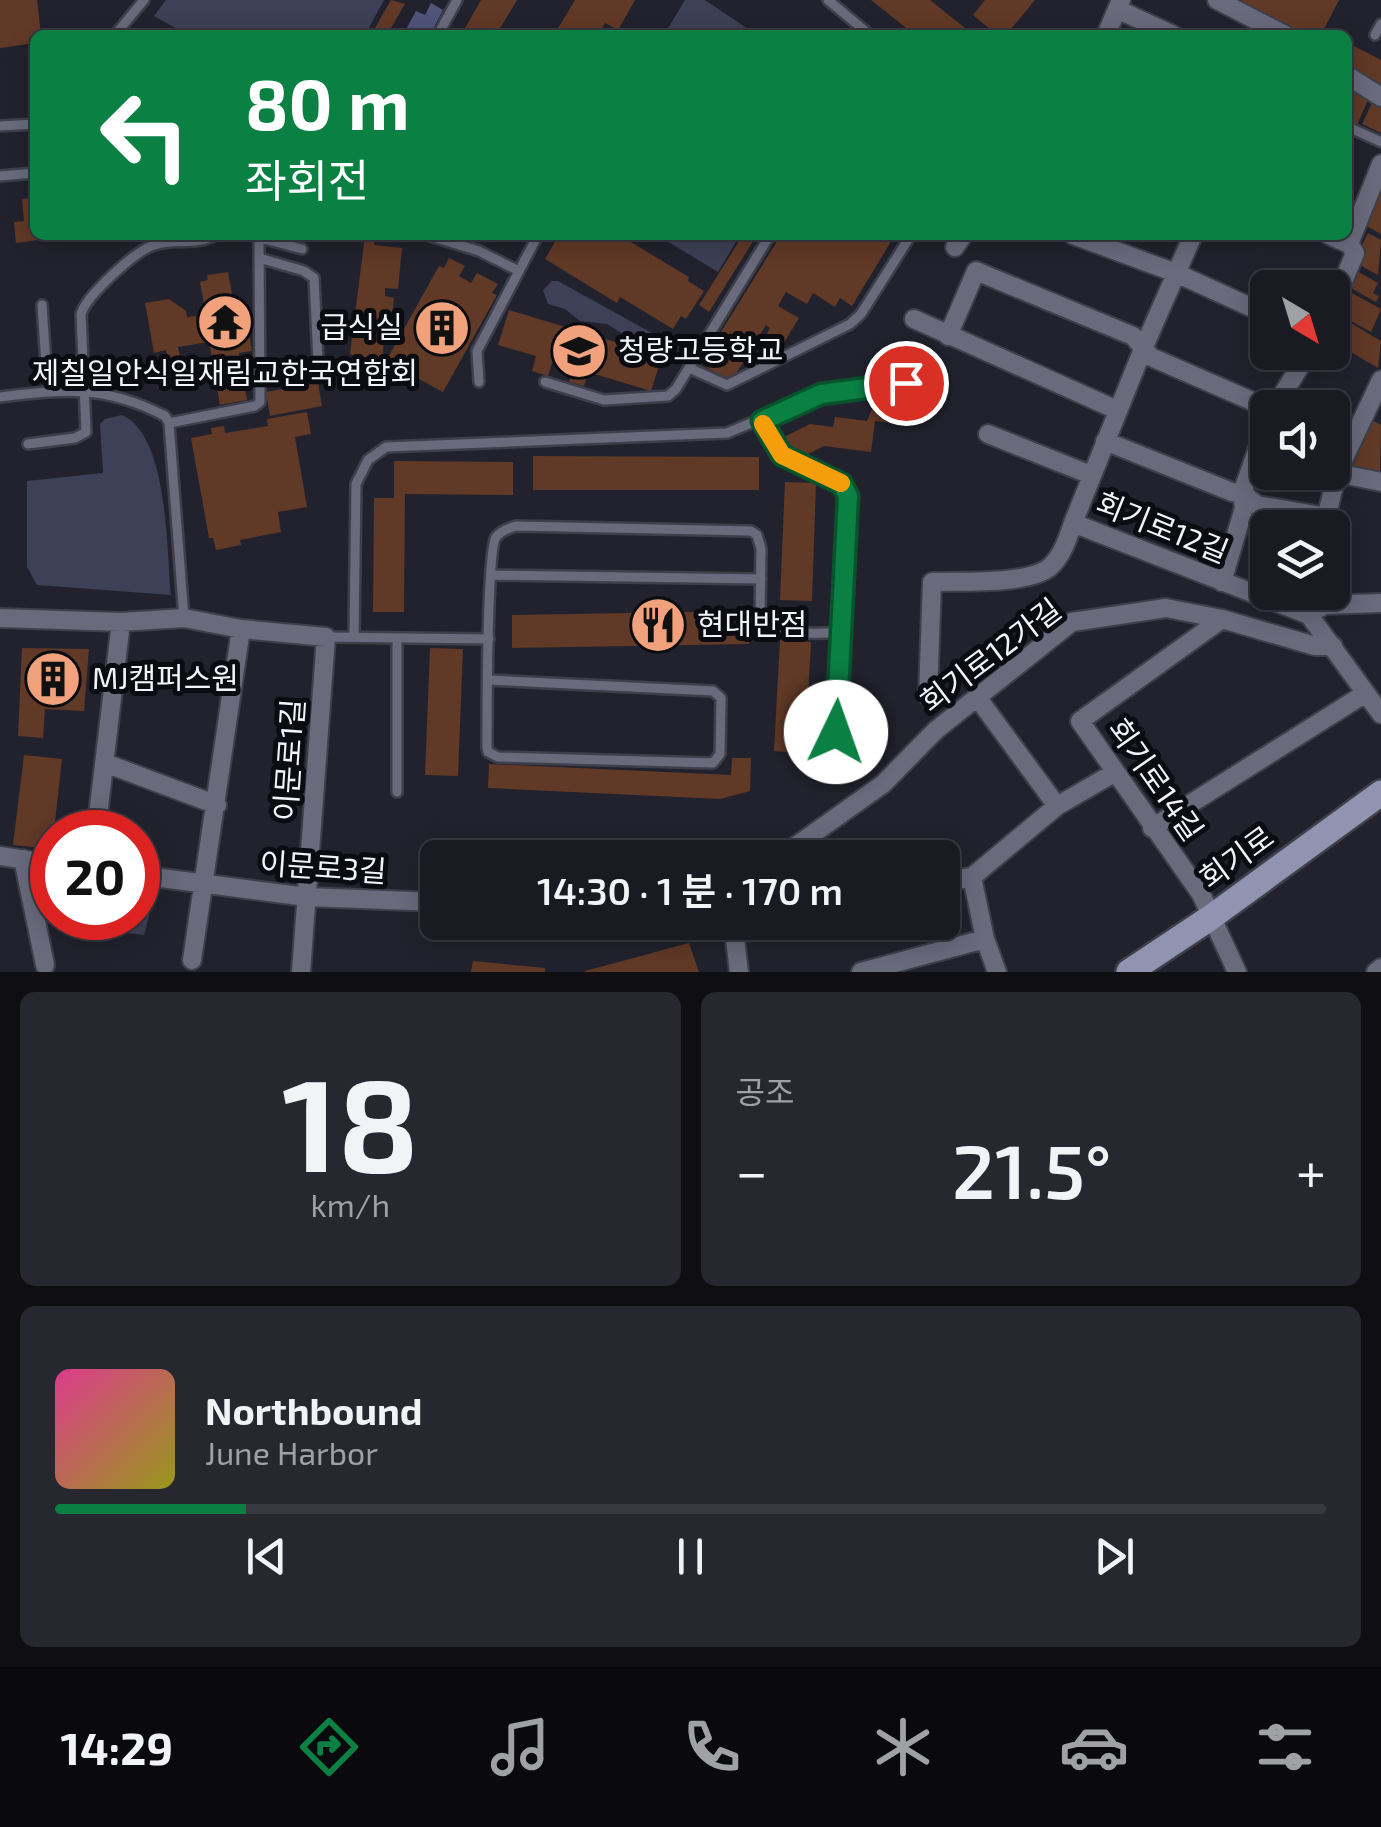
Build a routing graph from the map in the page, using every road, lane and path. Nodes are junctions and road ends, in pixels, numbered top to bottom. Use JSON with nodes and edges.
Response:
{"nodes":[{"id":1,"x":144,"y":0,"type":"edge"},
{"id":2,"x":457,"y":0,"type":"edge"},
{"id":3,"x":828,"y":0,"type":"edge"},
{"id":4,"x":1217,"y":0,"type":"edge"},
{"id":5,"x":1120,"y":5,"type":"edge"},
{"id":6,"x":1381,"y":24,"type":"edge"},
{"id":7,"x":118,"y":30,"type":"edge"},
{"id":8,"x":441,"y":30,"type":"edge"},
{"id":9,"x":864,"y":30,"type":"edge"},
{"id":10,"x":1108,"y":30,"type":"edge"},
{"id":11,"x":1164,"y":30,"type":"edge"},
{"id":12,"x":1274,"y":30,"type":"edge"},
{"id":13,"x":1375,"y":35,"type":"dead end"},
{"id":14,"x":1352,"y":79,"type":"edge"},
{"id":15,"x":1381,"y":97,"type":"edge"},
{"id":16,"x":30,"y":124,"type":"edge"},
{"id":17,"x":0,"y":126,"type":"edge"},
{"id":18,"x":1352,"y":129,"type":"edge"},
{"id":19,"x":1381,"y":142,"type":"edge"},
{"id":20,"x":1381,"y":164,"type":"edge"},
{"id":21,"x":30,"y":173,"type":"edge"},
{"id":22,"x":0,"y":176,"type":"edge"},
{"id":23,"x":1352,"y":236,"type":"edge"},
{"id":24,"x":205,"y":240,"type":"edge"},
{"id":25,"x":256,"y":240,"type":"edge"},
{"id":26,"x":269,"y":240,"type":"edge"},
{"id":27,"x":443,"y":240,"type":"edge"},
{"id":28,"x":535,"y":240,"type":"edge"},
{"id":29,"x":767,"y":240,"type":"edge"},
{"id":30,"x":908,"y":240,"type":"edge"},
{"id":31,"x":1087,"y":240,"type":"edge"},
{"id":32,"x":1191,"y":240,"type":"edge"},
{"id":33,"x":1340,"y":240,"type":"edge"},
{"id":34,"x":1351,"y":240,"type":"edge"},
{"id":35,"x":1349,"y":244,"type":"junction"},
{"id":36,"x":302,"y":249,"type":"dead end"},
{"id":37,"x":259,"y":258,"type":"junction"},
{"id":38,"x":517,"y":270,"type":"junction"},
{"id":39,"x":1350,"y":270,"type":"edge"},
{"id":40,"x":1176,"y":273,"type":"junction"},
{"id":41,"x":42,"y":305,"type":"dead end"},
{"id":42,"x":1250,"y":308,"type":"edge"},
{"id":43,"x":914,"y":318,"type":"dead end"},
{"id":44,"x":948,"y":336,"type":"junction"},
{"id":45,"x":1142,"y":349,"type":"junction"},
{"id":46,"x":318,"y":362,"type":"dead end"},
{"id":47,"x":689,"y":368,"type":"junction"},
{"id":48,"x":84,"y":374,"type":"junction"},
{"id":49,"x":1381,"y":380,"type":"edge"},
{"id":50,"x":479,"y":382,"type":"dead end"},
{"id":51,"x":545,"y":382,"type":"dead end"},
{"id":52,"x":906,"y":383,"type":"dead end"},
{"id":53,"x":85,"y":389,"type":"junction"},
{"id":54,"x":0,"y":398,"type":"edge"},
{"id":55,"x":1250,"y":399,"type":"edge"},
{"id":56,"x":1117,"y":410,"type":"junction"},
{"id":57,"x":762,"y":421,"type":"junction"},
{"id":58,"x":169,"y":423,"type":"junction"},
{"id":59,"x":988,"y":434,"type":"dead end"},
{"id":60,"x":1104,"y":441,"type":"junction"},
{"id":61,"x":28,"y":444,"type":"dead end"},
{"id":62,"x":1350,"y":446,"type":"edge"},
{"id":63,"x":1250,"y":471,"type":"edge"},
{"id":64,"x":1092,"y":475,"type":"junction"},
{"id":65,"x":1350,"y":476,"type":"edge"},
{"id":66,"x":1381,"y":482,"type":"edge"},
{"id":67,"x":1242,"y":494,"type":"junction"},
{"id":68,"x":1276,"y":510,"type":"edge"},
{"id":69,"x":1073,"y":523,"type":"junction"},
{"id":70,"x":492,"y":575,"type":"junction"},
{"id":71,"x":760,"y":579,"type":"junction"},
{"id":72,"x":1222,"y":582,"type":"junction"},
{"id":73,"x":1381,"y":603,"type":"edge"},
{"id":74,"x":1310,"y":610,"type":"edge"},
{"id":75,"x":1309,"y":615,"type":"junction"},
{"id":76,"x":0,"y":618,"type":"edge"},
{"id":77,"x":184,"y":618,"type":"junction"},
{"id":78,"x":1222,"y":619,"type":"junction"},
{"id":79,"x":120,"y":622,"type":"junction"},
{"id":80,"x":241,"y":628,"type":"junction"},
{"id":81,"x":841,"y":633,"type":"junction"},
{"id":82,"x":326,"y":636,"type":"junction"},
{"id":83,"x":354,"y":637,"type":"junction"},
{"id":84,"x":397,"y":638,"type":"junction"},
{"id":85,"x":489,"y":640,"type":"junction"},
{"id":86,"x":1333,"y":646,"type":"junction"},
{"id":87,"x":488,"y":680,"type":"junction"},
{"id":88,"x":1366,"y":693,"type":"junction"},
{"id":89,"x":977,"y":697,"type":"junction"},
{"id":90,"x":942,"y":711,"type":"junction"},
{"id":91,"x":1381,"y":714,"type":"edge"},
{"id":92,"x":105,"y":762,"type":"junction"},
{"id":93,"x":834,"y":766,"type":"dead end"},
{"id":94,"x":1114,"y":773,"type":"junction"},
{"id":95,"x":397,"y":792,"type":"dead end"},
{"id":96,"x":1381,"y":793,"type":"edge"},
{"id":97,"x":217,"y":805,"type":"junction"},
{"id":98,"x":1057,"y":806,"type":"junction"},
{"id":99,"x":99,"y":810,"type":"edge"},
{"id":100,"x":1152,"y":828,"type":"junction"},
{"id":101,"x":804,"y":840,"type":"edge"},
{"id":102,"x":0,"y":856,"type":"edge"},
{"id":103,"x":23,"y":859,"type":"junction"},
{"id":104,"x":30,"y":860,"type":"edge"},
{"id":105,"x":972,"y":877,"type":"junction"},
{"id":106,"x":160,"y":879,"type":"edge"},
{"id":107,"x":960,"y":879,"type":"edge"},
{"id":108,"x":205,"y":885,"type":"junction"},
{"id":109,"x":307,"y":896,"type":"junction"},
{"id":110,"x":420,"y":901,"type":"edge"},
{"id":111,"x":1210,"y":918,"type":"junction"},
{"id":112,"x":986,"y":939,"type":"junction"},
{"id":113,"x":735,"y":940,"type":"edge"},
{"id":114,"x":192,"y":960,"type":"dead end"},
{"id":115,"x":45,"y":965,"type":"dead end"},
{"id":116,"x":301,"y":972,"type":"edge"},
{"id":117,"x":739,"y":972,"type":"edge"},
{"id":118,"x":861,"y":972,"type":"edge"},
{"id":119,"x":997,"y":972,"type":"edge"},
{"id":120,"x":1129,"y":972,"type":"edge"},
{"id":121,"x":1237,"y":972,"type":"edge"}],
"edges":[{"from":1,"to":7,"type":"lane"},
{"from":2,"to":8,"type":"lane"},
{"from":3,"to":9,"type":"lane"},
{"from":4,"to":12,"type":"street"},
{"from":5,"to":10,"type":"street"},
{"from":5,"to":11,"type":"street"},
{"from":6,"to":13,"type":"lane"},
{"from":14,"to":15,"type":"street"},
{"from":16,"to":17,"type":"lane"},
{"from":18,"to":19,"type":"lane"},
{"from":20,"to":23,"type":"street"},
{"from":21,"to":22,"type":"lane"},
{"from":24,"to":48,"type":"lane"},
{"from":25,"to":37,"type":"lane"},
{"from":26,"to":36,"type":"lane"},
{"from":27,"to":38,"type":"lane"},
{"from":28,"to":38,"type":"lane"},
{"from":29,"to":47,"type":"lane"},
{"from":30,"to":47,"type":"lane"},
{"from":31,"to":40,"type":"street"},
{"from":32,"to":40,"type":"street","name":"회기로12길"},
{"from":33,"to":35,"type":"street"},
{"from":34,"to":35,"type":"street"},
{"from":35,"to":39,"type":"street"},
{"from":37,"to":46,"type":"lane"},
{"from":37,"to":58,"type":"lane"},
{"from":38,"to":50,"type":"lane"},
{"from":40,"to":42,"type":"street"},
{"from":40,"to":45,"type":"street","name":"회기로12길"},
{"from":41,"to":48,"type":"lane"},
{"from":43,"to":44,"type":"street"},
{"from":44,"to":45,"type":"street"},
{"from":44,"to":56,"type":"street"},
{"from":45,"to":55,"type":"street"},
{"from":45,"to":56,"type":"street","name":"회기로12길"},
{"from":47,"to":51,"type":"lane"},
{"from":48,"to":53,"type":"lane"},
{"from":49,"to":62,"type":"street"},
{"from":52,"to":57,"type":"lane"},
{"from":53,"to":54,"type":"lane"},
{"from":53,"to":58,"type":"lane"},
{"from":53,"to":61,"type":"lane"},
{"from":56,"to":60,"type":"street","name":"회기로12길"},
{"from":57,"to":81,"type":"lane"},
{"from":57,"to":83,"type":"lane"},
{"from":58,"to":77,"type":"lane"},
{"from":59,"to":64,"type":"street"},
{"from":60,"to":64,"type":"street","name":"회기로12길"},
{"from":60,"to":67,"type":"street","name":"회기로12길"},
{"from":63,"to":67,"type":"street"},
{"from":64,"to":69,"type":"street","name":"회기로12길"},
{"from":65,"to":66,"type":"street"},
{"from":67,"to":68,"type":"street","name":"회기로12길"},
{"from":67,"to":72,"type":"street"},
{"from":69,"to":72,"type":"street","name":"회기로12길"},
{"from":69,"to":90,"type":"street","name":"회기로12길"},
{"from":70,"to":71,"type":"lane"},
{"from":70,"to":71,"type":"lane"},
{"from":70,"to":85,"type":"lane"},
{"from":71,"to":81,"type":"lane"},
{"from":72,"to":75,"type":"street","name":"회기로12길"},
{"from":73,"to":75,"type":"street"},
{"from":74,"to":75,"type":"street"},
{"from":75,"to":86,"type":"street"},
{"from":76,"to":79,"type":"street"},
{"from":77,"to":79,"type":"street"},
{"from":77,"to":80,"type":"street"},
{"from":78,"to":86,"type":"street","name":"회기로12가길"},
{"from":78,"to":89,"type":"street","name":"회기로12가길"},
{"from":78,"to":94,"type":"street","name":"회기로14길"},
{"from":79,"to":92,"type":"street"},
{"from":80,"to":82,"type":"street"},
{"from":80,"to":97,"type":"street","name":"이문로1길"},
{"from":81,"to":93,"type":"lane"},
{"from":82,"to":83,"type":"lane"},
{"from":82,"to":109,"type":"street","name":"이문로1길"},
{"from":83,"to":84,"type":"lane"},
{"from":84,"to":85,"type":"lane"},
{"from":84,"to":95,"type":"lane"},
{"from":85,"to":87,"type":"lane"},
{"from":86,"to":88,"type":"street"},
{"from":87,"to":87,"type":"lane"},
{"from":88,"to":91,"type":"street"},
{"from":88,"to":100,"type":"street"},
{"from":89,"to":90,"type":"street","name":"회기로12가길"},
{"from":89,"to":98,"type":"street"},
{"from":90,"to":101,"type":"street","name":"회기로12가길"},
{"from":92,"to":97,"type":"street"},
{"from":92,"to":99,"type":"street"},
{"from":94,"to":98,"type":"street"},
{"from":94,"to":100,"type":"street","name":"회기로14길"},
{"from":96,"to":111,"type":"main road","name":"회기로"},
{"from":97,"to":108,"type":"street","name":"이문로1길"},
{"from":98,"to":105,"type":"street"},
{"from":100,"to":111,"type":"street","name":"회기로14길"},
{"from":102,"to":103,"type":"street"},
{"from":103,"to":104,"type":"street"},
{"from":103,"to":115,"type":"street"},
{"from":105,"to":107,"type":"street"},
{"from":105,"to":112,"type":"street"},
{"from":106,"to":108,"type":"street","name":"이문로3길"},
{"from":108,"to":109,"type":"street","name":"이문로3길"},
{"from":108,"to":114,"type":"street"},
{"from":109,"to":110,"type":"street","name":"이문로3길"},
{"from":109,"to":116,"type":"street","name":"이문로1길"},
{"from":111,"to":120,"type":"main road","name":"회기로"},
{"from":111,"to":121,"type":"street","name":"회기로14길"},
{"from":112,"to":118,"type":"street"},
{"from":112,"to":119,"type":"street"},
{"from":113,"to":117,"type":"street"}]}
